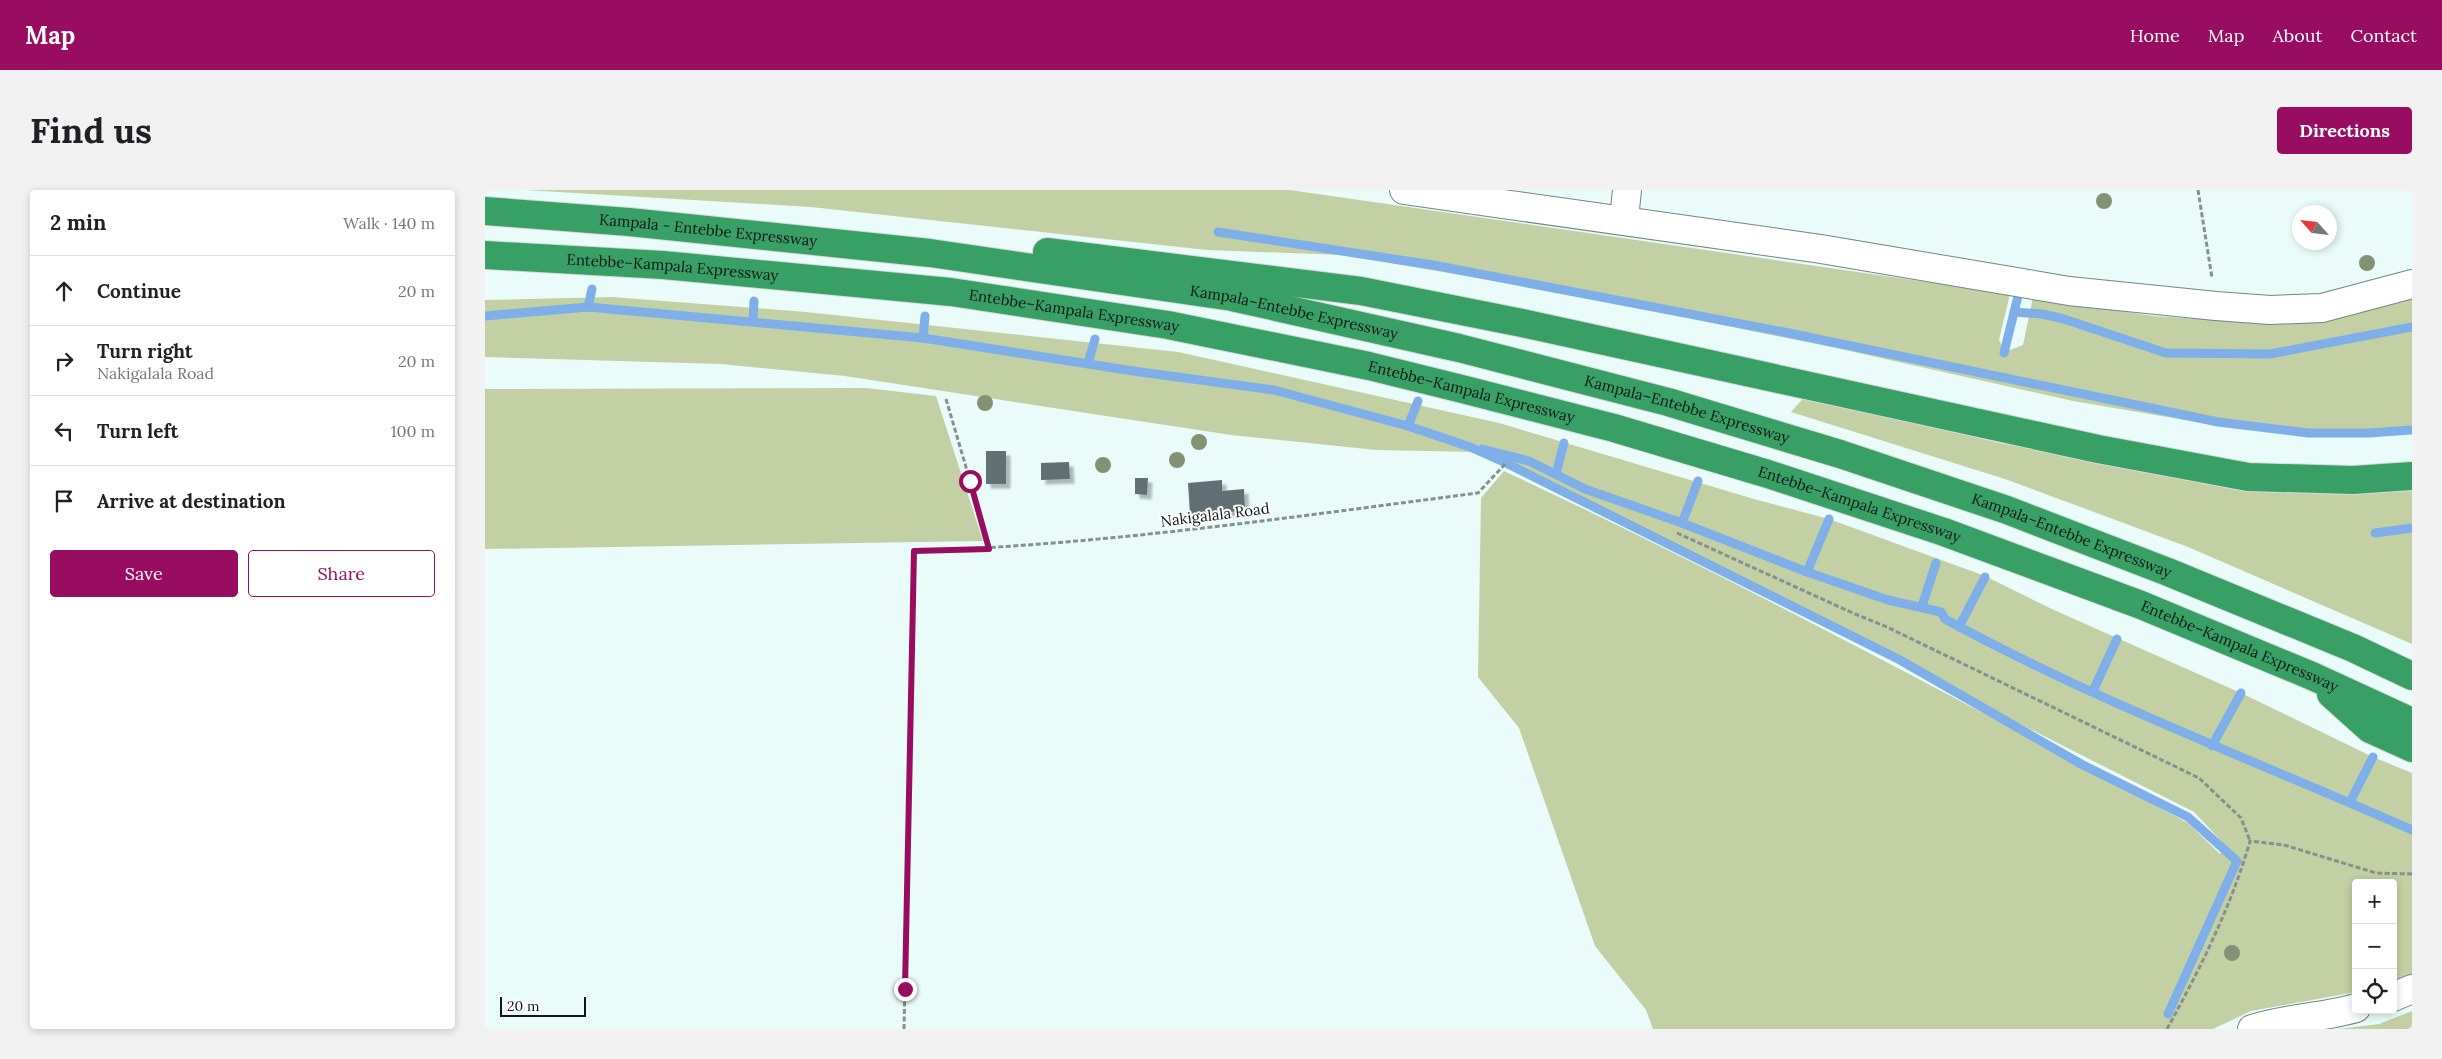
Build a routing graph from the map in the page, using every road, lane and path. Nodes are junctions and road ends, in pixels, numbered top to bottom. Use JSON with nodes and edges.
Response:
{"nodes":[{"id":1,"x":1404,"y":190,"type":"edge"},
{"id":2,"x":1627,"y":190,"type":"edge"},
{"id":3,"x":2198,"y":190,"type":"edge"},
{"id":4,"x":485,"y":211,"type":"edge"},
{"id":5,"x":1624,"y":219,"type":"junction"},
{"id":6,"x":930,"y":253,"type":"junction"},
{"id":7,"x":485,"y":255,"type":"edge"},
{"id":8,"x":2412,"y":284,"type":"edge"},
{"id":9,"x":2216,"y":306,"type":"junction"},
{"id":10,"x":946,"y":398,"type":"dead end"},
{"id":11,"x":1506,"y":463,"type":"dead end"},
{"id":12,"x":2412,"y":476,"type":"edge"},
{"id":13,"x":1677,"y":533,"type":"dead end"},
{"id":14,"x":989,"y":549,"type":"junction"},
{"id":15,"x":2312,"y":676,"type":"junction"},
{"id":16,"x":2412,"y":676,"type":"edge"},
{"id":17,"x":2412,"y":722,"type":"edge"},
{"id":18,"x":2412,"y":748,"type":"edge"},
{"id":19,"x":2250,"y":841,"type":"junction"},
{"id":20,"x":2412,"y":874,"type":"edge"},
{"id":21,"x":2412,"y":989,"type":"edge"},
{"id":22,"x":2397,"y":996,"type":"edge"},
{"id":23,"x":2352,"y":1009,"type":"edge"},
{"id":24,"x":904,"y":1029,"type":"edge"},
{"id":25,"x":2167,"y":1029,"type":"edge"},
{"id":26,"x":2252,"y":1029,"type":"edge"}],
"edges":[{"from":1,"to":5,"type":"street"},
{"from":2,"to":5,"type":"street"},
{"from":3,"to":9,"type":"path"},
{"from":4,"to":6,"type":"highway","name":"Kampala - Entebbe Expressway"},
{"from":5,"to":9,"type":"street"},
{"from":6,"to":12,"type":"highway"},
{"from":6,"to":16,"type":"highway","name":"Kampala–Entebbe Expressway"},
{"from":7,"to":15,"type":"highway","name":"Entebbe–Kampala Expressway"},
{"from":8,"to":9,"type":"street"},
{"from":10,"to":14,"type":"path"},
{"from":11,"to":14,"type":"path","name":"Nakigalala Road"},
{"from":13,"to":19,"type":"path"},
{"from":14,"to":24,"type":"path","name":"Nakigalala Road"},
{"from":15,"to":17,"type":"highway","name":"Entebbe–Kampala Expressway"},
{"from":15,"to":18,"type":"highway"},
{"from":19,"to":20,"type":"path"},
{"from":19,"to":25,"type":"path"},
{"from":21,"to":22,"type":"street"},
{"from":23,"to":26,"type":"street"}]}
